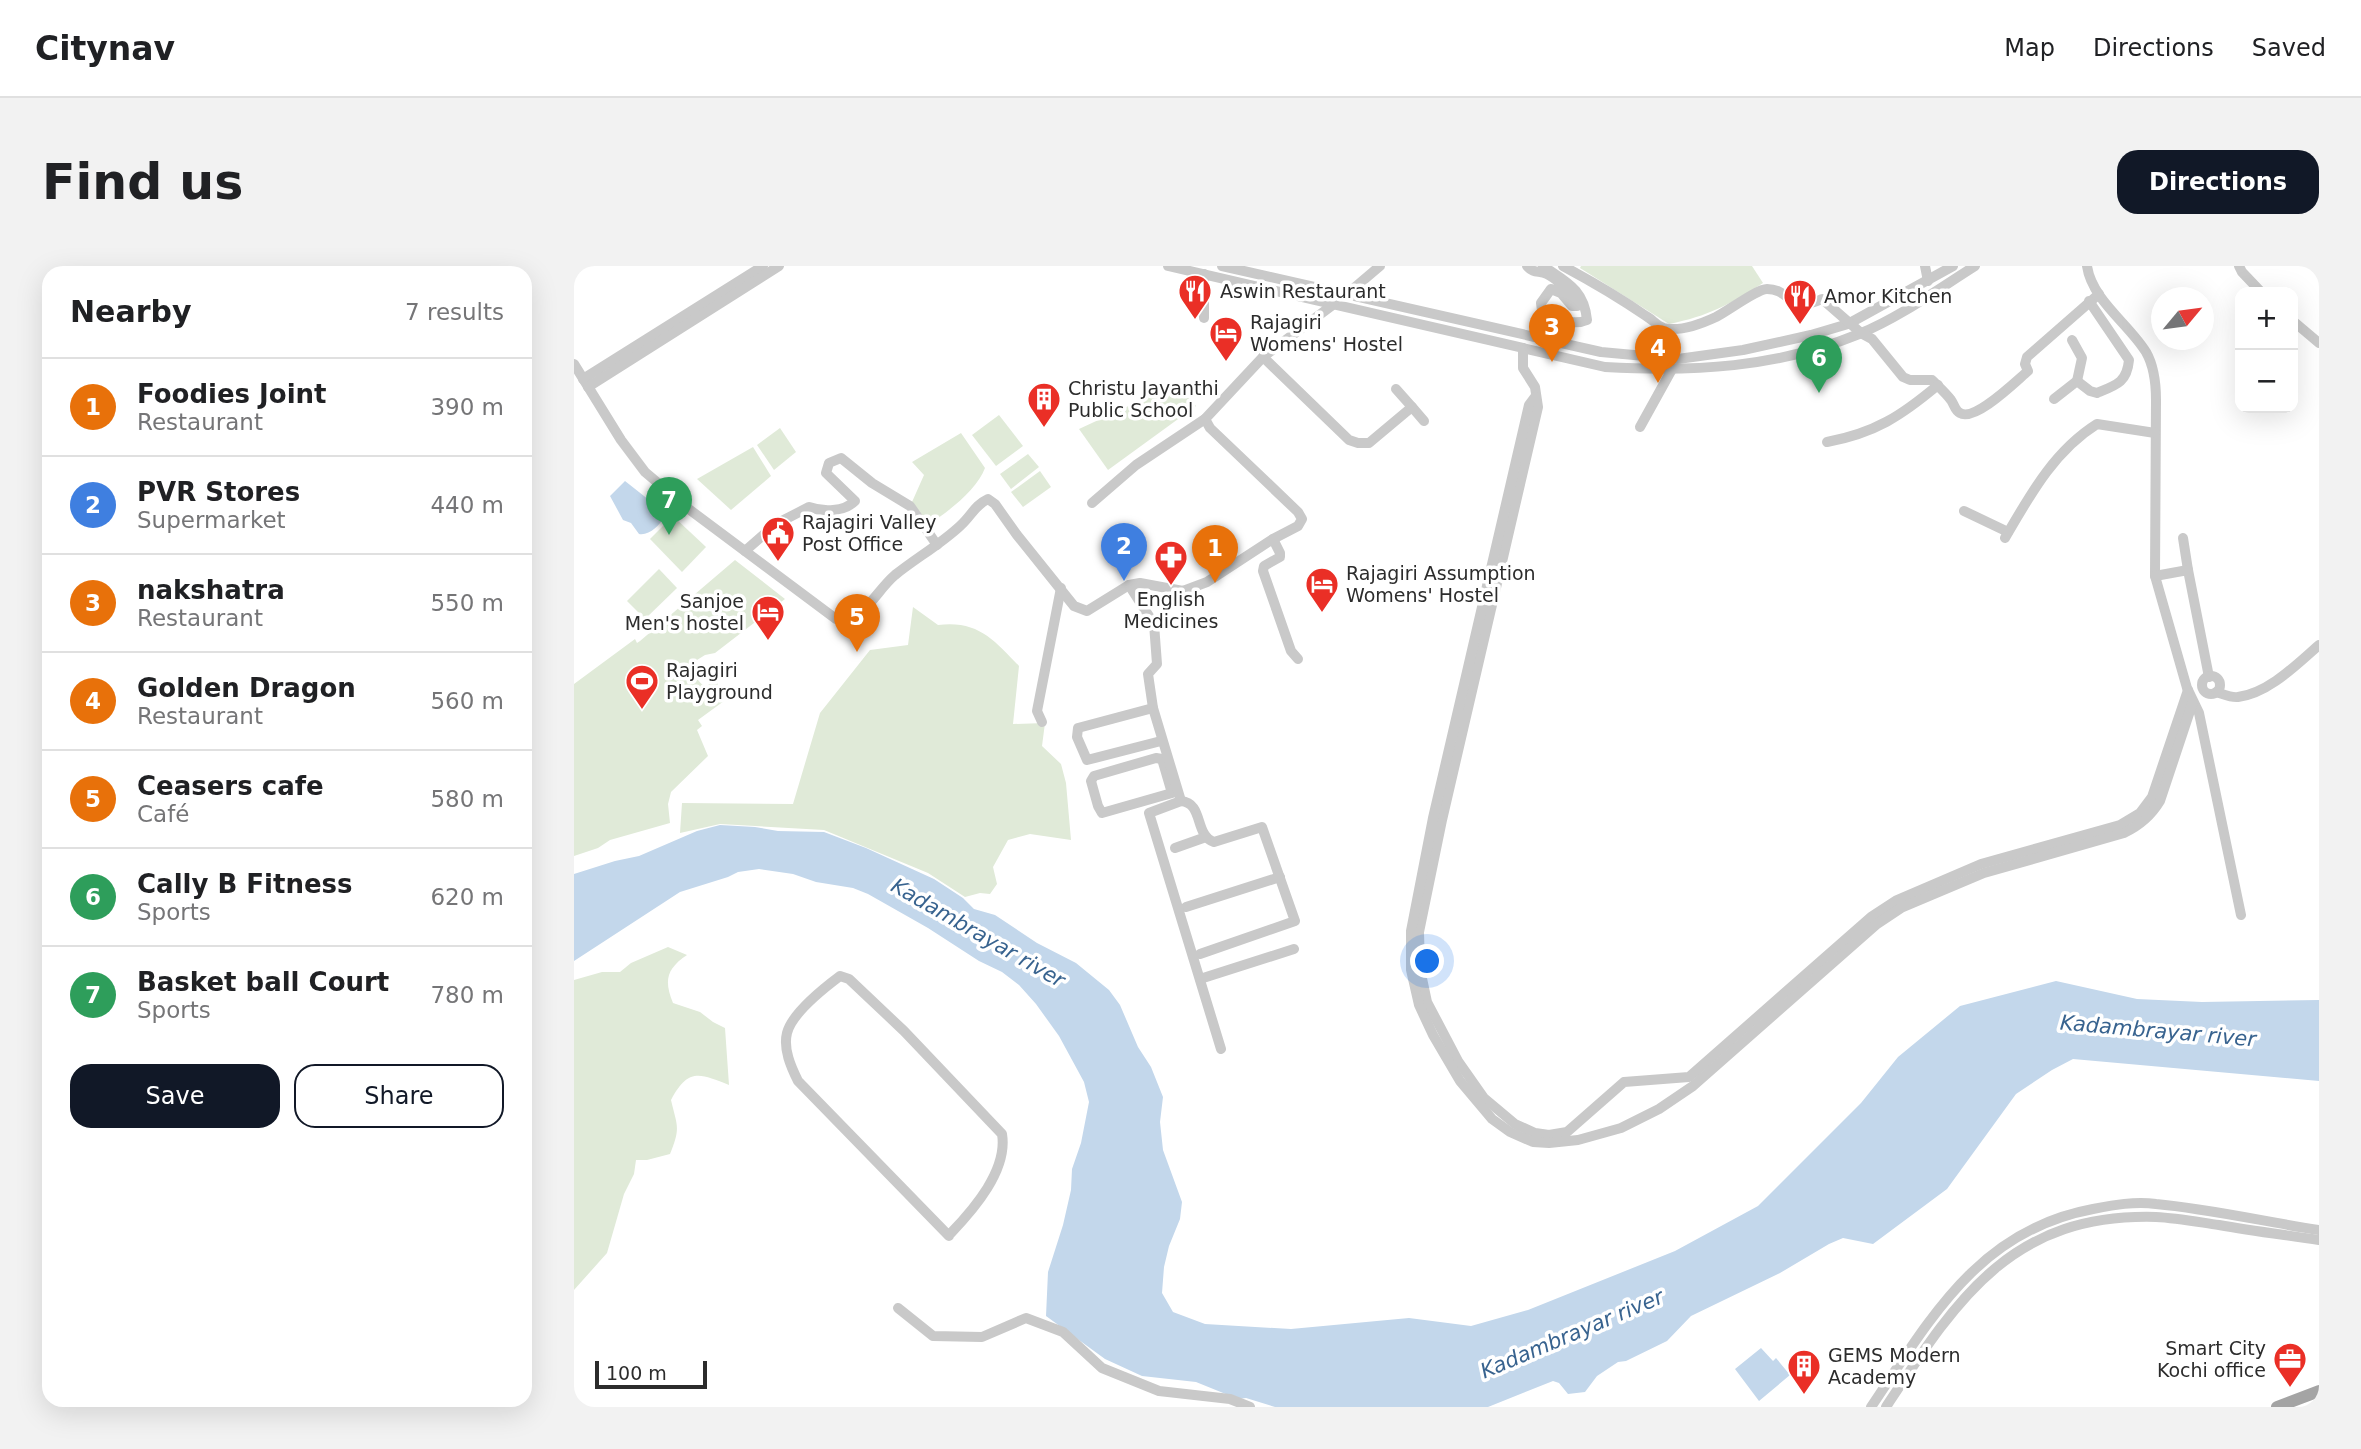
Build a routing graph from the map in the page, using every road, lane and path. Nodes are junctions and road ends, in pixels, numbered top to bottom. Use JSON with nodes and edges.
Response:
{"nodes":[{"id":1,"x":763,"y":266,"type":"edge"},
{"id":2,"x":779,"y":266,"type":"edge"},
{"id":3,"x":1168,"y":266,"type":"edge"},
{"id":4,"x":1222,"y":266,"type":"edge"},
{"id":5,"x":1380,"y":266,"type":"edge"},
{"id":6,"x":1527,"y":266,"type":"edge"},
{"id":7,"x":1544,"y":266,"type":"edge"},
{"id":8,"x":1563,"y":266,"type":"edge"},
{"id":9,"x":1925,"y":266,"type":"edge"},
{"id":10,"x":1975,"y":266,"type":"edge"},
{"id":11,"x":2087,"y":266,"type":"edge"},
{"id":12,"x":2239,"y":266,"type":"edge"},
{"id":13,"x":1948,"y":267,"type":"edge"},
{"id":14,"x":1204,"y":274,"type":"junction"},
{"id":15,"x":1928,"y":281,"type":"junction"},
{"id":16,"x":2256,"y":287,"type":"edge"},
{"id":17,"x":1347,"y":294,"type":"junction"},
{"id":18,"x":2099,"y":294,"type":"junction"},
{"id":19,"x":2089,"y":301,"type":"junction"},
{"id":20,"x":1334,"y":303,"type":"junction"},
{"id":21,"x":1204,"y":318,"type":"dead end"},
{"id":22,"x":1848,"y":324,"type":"junction"},
{"id":23,"x":2298,"y":325,"type":"edge"},
{"id":24,"x":1861,"y":333,"type":"junction"},
{"id":25,"x":2072,"y":340,"type":"dead end"},
{"id":26,"x":2319,"y":344,"type":"edge"},
{"id":27,"x":1523,"y":348,"type":"junction"},
{"id":28,"x":1263,"y":357,"type":"junction"},
{"id":29,"x":574,"y":364,"type":"edge"},
{"id":30,"x":1671,"y":371,"type":"junction"},
{"id":31,"x":2077,"y":381,"type":"junction"},
{"id":32,"x":585,"y":383,"type":"junction"},
{"id":33,"x":1938,"y":385,"type":"junction"},
{"id":34,"x":1396,"y":389,"type":"dead end"},
{"id":35,"x":1535,"y":397,"type":"junction"},
{"id":36,"x":2054,"y":400,"type":"dead end"},
{"id":37,"x":1412,"y":407,"type":"junction"},
{"id":38,"x":1205,"y":419,"type":"junction"},
{"id":39,"x":1424,"y":421,"type":"dead end"},
{"id":40,"x":1640,"y":427,"type":"dead end"},
{"id":41,"x":2155,"y":433,"type":"junction"},
{"id":42,"x":1827,"y":442,"type":"dead end"},
{"id":43,"x":1092,"y":503,"type":"dead end"},
{"id":44,"x":1964,"y":511,"type":"dead end"},
{"id":45,"x":2183,"y":538,"type":"dead end"},
{"id":46,"x":1273,"y":539,"type":"junction"},
{"id":47,"x":937,"y":545,"type":"junction"},
{"id":48,"x":746,"y":551,"type":"junction"},
{"id":49,"x":2188,"y":570,"type":"junction"},
{"id":50,"x":2155,"y":576,"type":"junction"},
{"id":51,"x":1129,"y":585,"type":"junction"},
{"id":52,"x":1061,"y":588,"type":"junction"},
{"id":53,"x":2319,"y":645,"type":"edge"},
{"id":54,"x":1298,"y":659,"type":"dead end"},
{"id":55,"x":2209,"y":677,"type":"junction"},
{"id":56,"x":2187,"y":689,"type":"junction"},
{"id":57,"x":2203,"y":690,"type":"junction"},
{"id":58,"x":2216,"y":692,"type":"junction"},
{"id":59,"x":2193,"y":701,"type":"junction"},
{"id":60,"x":1153,"y":708,"type":"junction"},
{"id":61,"x":1042,"y":722,"type":"dead end"},
{"id":62,"x":1161,"y":741,"type":"junction"},
{"id":63,"x":1177,"y":795,"type":"junction"},
{"id":64,"x":1206,"y":837,"type":"junction"},
{"id":65,"x":1175,"y":848,"type":"dead end"},
{"id":66,"x":1280,"y":877,"type":"junction"},
{"id":67,"x":1186,"y":907,"type":"dead end"},
{"id":68,"x":2241,"y":915,"type":"dead end"},
{"id":69,"x":1294,"y":949,"type":"dead end"},
{"id":70,"x":1200,"y":954,"type":"dead end"},
{"id":71,"x":1200,"y":979,"type":"junction"},
{"id":72,"x":1221,"y":1049,"type":"dead end"},
{"id":73,"x":2268,"y":1222,"type":"junction"},
{"id":74,"x":2319,"y":1230,"type":"edge"},
{"id":75,"x":2265,"y":1233,"type":"junction"},
{"id":76,"x":950,"y":1235,"type":"joint"},
{"id":77,"x":2319,"y":1240,"type":"edge"},
{"id":78,"x":1990,"y":1264,"type":"junction"},
{"id":79,"x":898,"y":1308,"type":"dead end"},
{"id":80,"x":2319,"y":1391,"type":"edge"},
{"id":81,"x":1250,"y":1407,"type":"edge"},
{"id":82,"x":1871,"y":1407,"type":"edge"},
{"id":83,"x":1886,"y":1407,"type":"edge"},
{"id":84,"x":2277,"y":1407,"type":"edge"}],
"edges":[{"from":1,"to":32,"type":"street"},
{"from":2,"to":32,"type":"street"},
{"from":3,"to":14,"type":"street"},
{"from":4,"to":17,"type":"street"},
{"from":5,"to":17,"type":"street"},
{"from":6,"to":7,"type":"street"},
{"from":8,"to":22,"type":"street"},
{"from":9,"to":15,"type":"street"},
{"from":10,"to":24,"type":"street"},
{"from":11,"to":18,"type":"street"},
{"from":12,"to":16,"type":"street"},
{"from":13,"to":15,"type":"street"},
{"from":14,"to":20,"type":"street"},
{"from":14,"to":21,"type":"street"},
{"from":15,"to":22,"type":"street"},
{"from":17,"to":22,"type":"street"},
{"from":18,"to":19,"type":"street"},
{"from":18,"to":41,"type":"street"},
{"from":19,"to":31,"type":"street"},
{"from":19,"to":33,"type":"street"},
{"from":20,"to":27,"type":"street"},
{"from":20,"to":28,"type":"street"},
{"from":22,"to":24,"type":"street"},
{"from":23,"to":26,"type":"street"},
{"from":24,"to":30,"type":"street"},
{"from":24,"to":33,"type":"street"},
{"from":25,"to":31,"type":"street"},
{"from":27,"to":30,"type":"street"},
{"from":27,"to":35,"type":"street"},
{"from":28,"to":37,"type":"street"},
{"from":28,"to":38,"type":"street"},
{"from":29,"to":32,"type":"street"},
{"from":30,"to":40,"type":"street"},
{"from":31,"to":36,"type":"street"},
{"from":32,"to":48,"type":"street"},
{"from":33,"to":42,"type":"street"},
{"from":34,"to":37,"type":"street"},
{"from":35,"to":56,"type":"street"},
{"from":35,"to":59,"type":"street"},
{"from":37,"to":39,"type":"street"},
{"from":38,"to":43,"type":"street"},
{"from":38,"to":46,"type":"street"},
{"from":41,"to":44,"type":"street"},
{"from":41,"to":50,"type":"street"},
{"from":45,"to":49,"type":"street"},
{"from":46,"to":51,"type":"street"},
{"from":46,"to":54,"type":"street"},
{"from":47,"to":48,"type":"street"},
{"from":47,"to":48,"type":"street"},
{"from":47,"to":52,"type":"street"},
{"from":49,"to":50,"type":"street"},
{"from":49,"to":55,"type":"street"},
{"from":50,"to":56,"type":"street"},
{"from":51,"to":52,"type":"street"},
{"from":51,"to":60,"type":"street"},
{"from":52,"to":61,"type":"street"},
{"from":53,"to":58,"type":"street"},
{"from":55,"to":57,"type":"street"},
{"from":55,"to":58,"type":"street"},
{"from":56,"to":59,"type":"street"},
{"from":57,"to":58,"type":"street"},
{"from":57,"to":59,"type":"street"},
{"from":59,"to":68,"type":"street"},
{"from":60,"to":62,"type":"street"},
{"from":60,"to":62,"type":"street"},
{"from":62,"to":63,"type":"street"},
{"from":63,"to":63,"type":"street"},
{"from":63,"to":64,"type":"street"},
{"from":63,"to":71,"type":"street"},
{"from":64,"to":65,"type":"street"},
{"from":64,"to":66,"type":"street"},
{"from":66,"to":67,"type":"street"},
{"from":66,"to":70,"type":"street"},
{"from":69,"to":71,"type":"street"},
{"from":71,"to":72,"type":"street"},
{"from":73,"to":74,"type":"street"},
{"from":73,"to":75,"type":"street"},
{"from":73,"to":78,"type":"street"},
{"from":75,"to":77,"type":"street"},
{"from":75,"to":78,"type":"street"},
{"from":76,"to":76,"type":"street"},
{"from":78,"to":82,"type":"street"},
{"from":78,"to":83,"type":"street"},
{"from":79,"to":81,"type":"street"},
{"from":80,"to":84,"type":"main road"}]}
